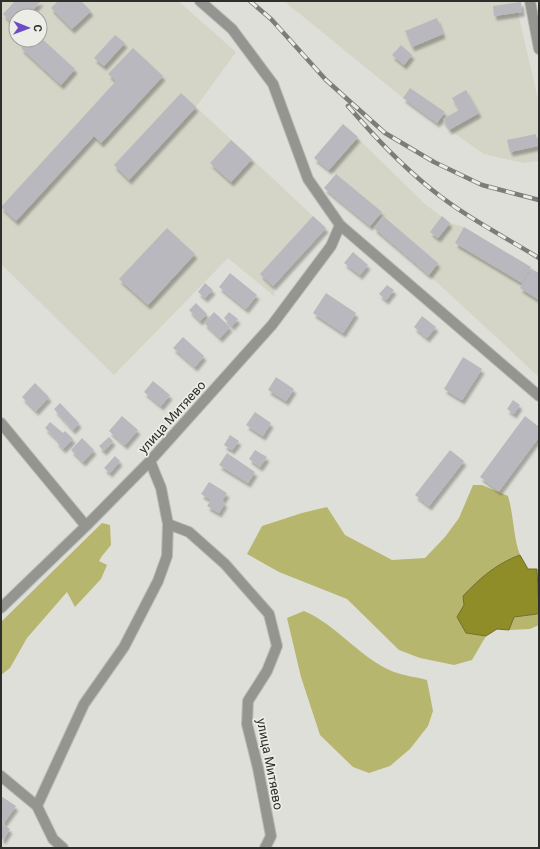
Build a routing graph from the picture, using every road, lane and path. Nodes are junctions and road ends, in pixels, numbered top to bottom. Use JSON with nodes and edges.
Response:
{"nodes":[{"id":1,"x":200,"y":1,"type":"edge"},
{"id":2,"x":530,"y":1,"type":"edge"},
{"id":3,"x":539,"y":49,"type":"edge"},
{"id":4,"x":340,"y":225,"type":"junction"},
{"id":5,"x":539,"y":396,"type":"edge"},
{"id":6,"x":1,"y":423,"type":"edge"},
{"id":7,"x":150,"y":461,"type":"junction"},
{"id":8,"x":168,"y":524,"type":"junction"},
{"id":9,"x":86,"y":526,"type":"junction"},
{"id":10,"x":1,"y":608,"type":"edge"},
{"id":11,"x":1,"y":776,"type":"edge"},
{"id":12,"x":37,"y":806,"type":"junction"},
{"id":13,"x":63,"y":848,"type":"edge"},
{"id":14,"x":265,"y":848,"type":"edge"}],
"edges":[{"from":1,"to":4,"type":"street"},
{"from":2,"to":3,"type":"street"},
{"from":4,"to":5,"type":"street"},
{"from":4,"to":7,"type":"street","name":"улица Митяево"},
{"from":6,"to":9,"type":"street"},
{"from":7,"to":8,"type":"street"},
{"from":7,"to":9,"type":"street","name":"улица Митяево"},
{"from":8,"to":12,"type":"street"},
{"from":8,"to":14,"type":"street","name":"улица Митяево"},
{"from":9,"to":10,"type":"street","name":"улица Митяево"},
{"from":11,"to":12,"type":"street"},
{"from":12,"to":13,"type":"street"}]}
